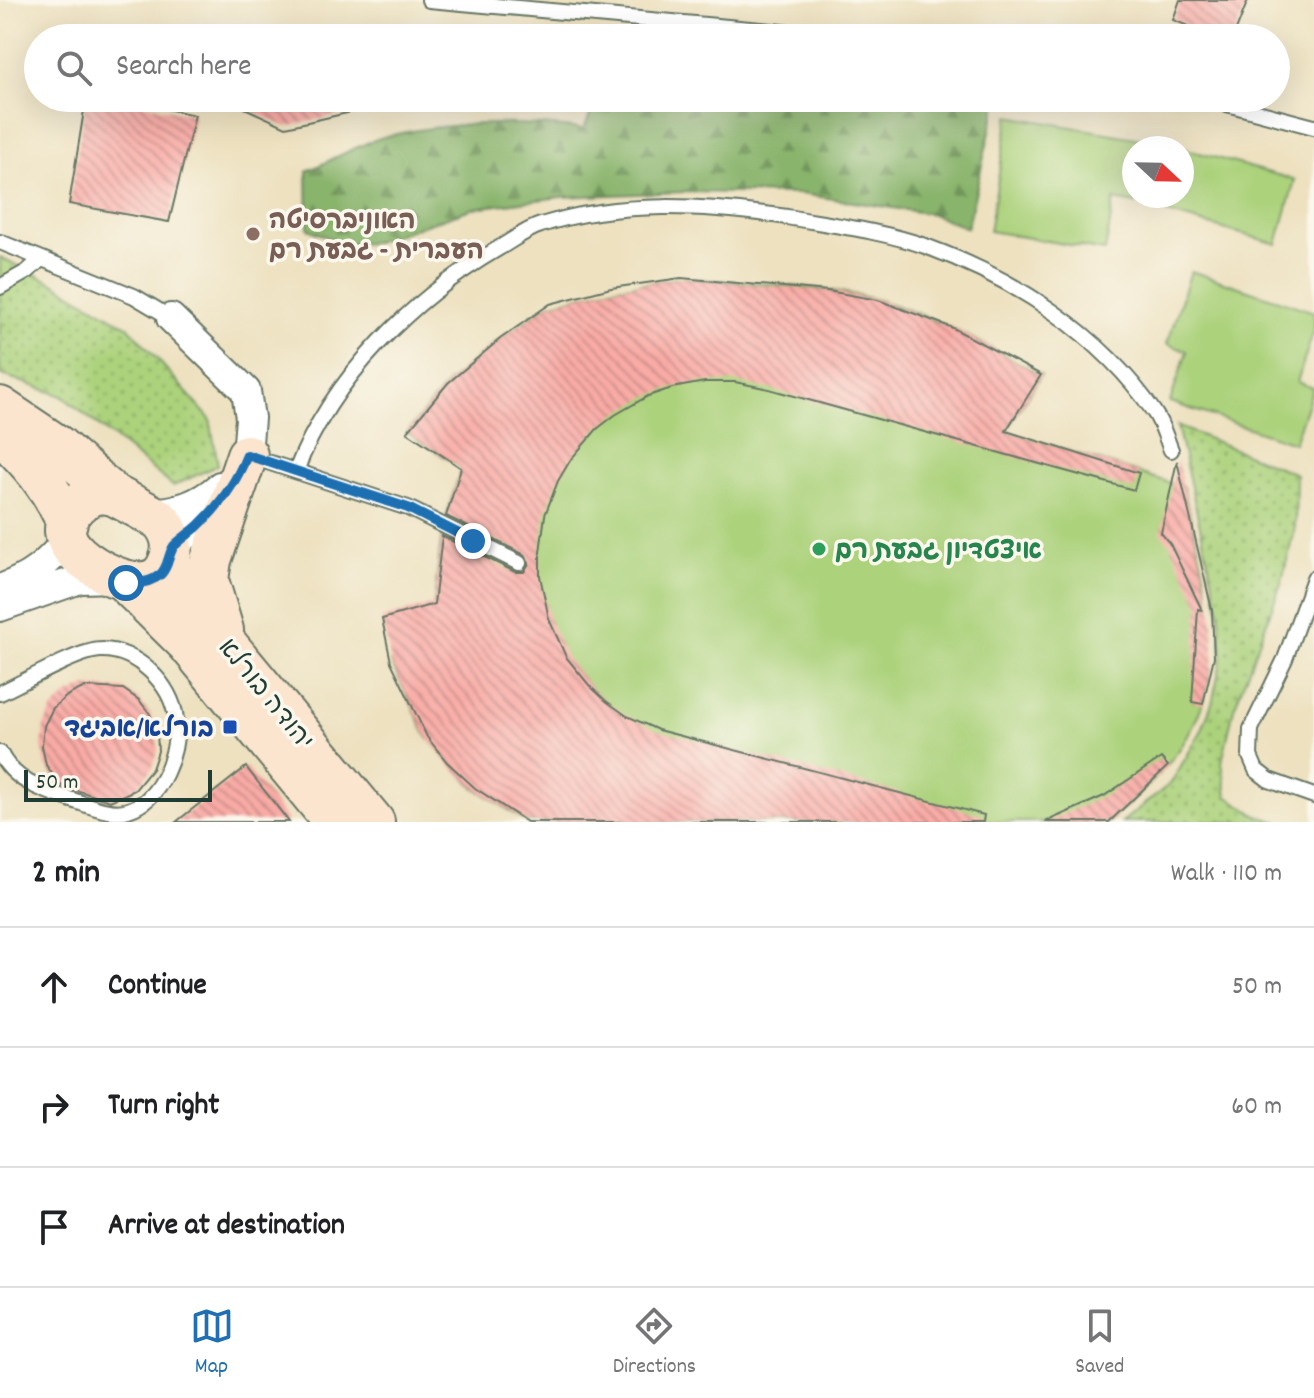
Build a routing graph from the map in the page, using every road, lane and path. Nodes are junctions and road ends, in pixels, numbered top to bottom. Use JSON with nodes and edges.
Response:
{"nodes":[{"id":1,"x":429,"y":0,"type":"edge"},
{"id":2,"x":694,"y":24,"type":"edge"},
{"id":3,"x":1257,"y":112,"type":"edge"},
{"id":4,"x":1314,"y":127,"type":"edge"},
{"id":5,"x":0,"y":242,"type":"edge"},
{"id":6,"x":41,"y":259,"type":"junction"},
{"id":7,"x":0,"y":287,"type":"edge"},
{"id":8,"x":171,"y":318,"type":"joint"},
{"id":9,"x":0,"y":407,"type":"edge"},
{"id":10,"x":0,"y":433,"type":"edge"},
{"id":11,"x":1171,"y":450,"type":"dead end"},
{"id":12,"x":247,"y":455,"type":"junction"},
{"id":13,"x":296,"y":471,"type":"junction"},
{"id":14,"x":131,"y":504,"type":"junction"},
{"id":15,"x":67,"y":531,"type":"junction"},
{"id":16,"x":171,"y":554,"type":"junction"},
{"id":17,"x":519,"y":563,"type":"dead end"},
{"id":18,"x":1314,"y":578,"type":"edge"},
{"id":19,"x":121,"y":580,"type":"junction"},
{"id":20,"x":0,"y":589,"type":"edge"},
{"id":21,"x":0,"y":607,"type":"edge"},
{"id":22,"x":228,"y":645,"type":"junction"},
{"id":23,"x":0,"y":693,"type":"edge"},
{"id":24,"x":0,"y":753,"type":"edge"},
{"id":25,"x":1314,"y":796,"type":"edge"},
{"id":26,"x":334,"y":822,"type":"edge"},
{"id":27,"x":374,"y":822,"type":"edge"}],
"edges":[{"from":1,"to":2,"type":"lane"},
{"from":3,"to":4,"type":"lane"},
{"from":5,"to":6,"type":"lane"},
{"from":6,"to":7,"type":"lane"},
{"from":6,"to":8,"type":"lane"},
{"from":8,"to":12,"type":"street"},
{"from":9,"to":14,"type":"street"},
{"from":10,"to":15,"type":"street"},
{"from":11,"to":13,"type":"lane"},
{"from":12,"to":13,"type":"lane"},
{"from":12,"to":14,"type":"street"},
{"from":12,"to":16,"type":"street"},
{"from":12,"to":22,"type":"street"},
{"from":13,"to":17,"type":"lane"},
{"from":14,"to":15,"type":"street"},
{"from":14,"to":16,"type":"street"},
{"from":15,"to":19,"type":"street"},
{"from":15,"to":20,"type":"street"},
{"from":16,"to":19,"type":"street"},
{"from":16,"to":22,"type":"street","name":"יהודה בורלא"},
{"from":18,"to":25,"type":"lane"},
{"from":19,"to":21,"type":"street"},
{"from":19,"to":26,"type":"street","name":"יהודה בורלא"},
{"from":22,"to":27,"type":"street","name":"יהודה בורלא"},
{"from":23,"to":24,"type":"lane"}]}
